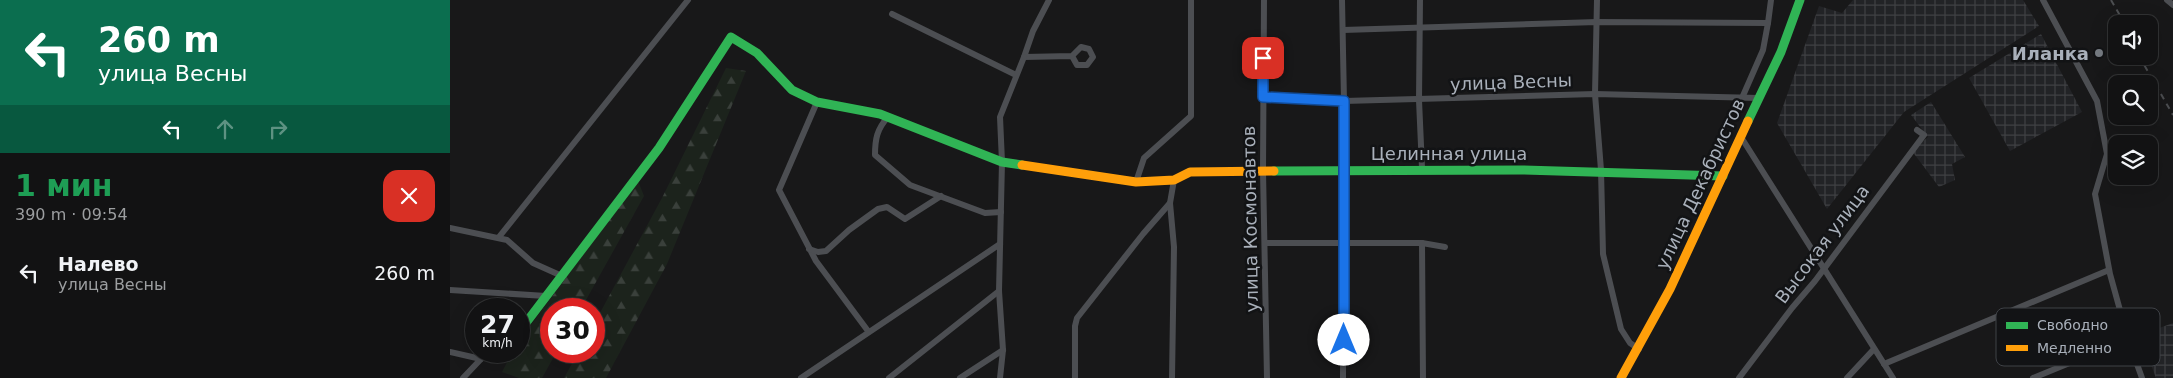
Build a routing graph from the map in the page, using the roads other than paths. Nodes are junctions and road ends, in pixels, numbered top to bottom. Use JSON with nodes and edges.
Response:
{"nodes":[{"id":1,"x":688,"y":0,"type":"edge"},
{"id":2,"x":1049,"y":0,"type":"edge"},
{"id":3,"x":1191,"y":0,"type":"edge"},
{"id":4,"x":1264,"y":0,"type":"edge"},
{"id":5,"x":1342,"y":0,"type":"edge"},
{"id":6,"x":1420,"y":0,"type":"edge"},
{"id":7,"x":1597,"y":0,"type":"edge"},
{"id":8,"x":1771,"y":0,"type":"edge"},
{"id":9,"x":1800,"y":0,"type":"edge"},
{"id":10,"x":2043,"y":0,"type":"edge"},
{"id":11,"x":2166,"y":0,"type":"edge"},
{"id":12,"x":2173,"y":5,"type":"edge"},
{"id":13,"x":892,"y":14,"type":"dead end"},
{"id":14,"x":1597,"y":22,"type":"junction"},
{"id":15,"x":1768,"y":23,"type":"junction"},
{"id":16,"x":1421,"y":26,"type":"junction"},
{"id":17,"x":1343,"y":30,"type":"junction"},
{"id":18,"x":1072,"y":56,"type":"dead end"},
{"id":19,"x":1024,"y":57,"type":"junction"},
{"id":20,"x":1016,"y":75,"type":"junction"},
{"id":21,"x":1595,"y":94,"type":"junction"},
{"id":22,"x":1263,"y":97,"type":"junction"},
{"id":23,"x":1742,"y":98,"type":"junction"},
{"id":24,"x":1759,"y":98,"type":"junction"},
{"id":25,"x":1419,"y":100,"type":"junction"},
{"id":26,"x":1344,"y":101,"type":"junction"},
{"id":27,"x":817,"y":102,"type":"junction"},
{"id":28,"x":888,"y":117,"type":"junction"},
{"id":29,"x":1917,"y":130,"type":"dead end"},
{"id":30,"x":1741,"y":137,"type":"junction"},
{"id":31,"x":1002,"y":162,"type":"junction"},
{"id":32,"x":1344,"y":168,"type":"junction"},
{"id":33,"x":1422,"y":168,"type":"junction"},
{"id":34,"x":1600,"y":170,"type":"junction"},
{"id":35,"x":1263,"y":171,"type":"junction"},
{"id":36,"x":1723,"y":176,"type":"junction"},
{"id":37,"x":1174,"y":180,"type":"junction"},
{"id":38,"x":1136,"y":182,"type":"junction"},
{"id":39,"x":941,"y":196,"type":"junction"},
{"id":40,"x":1170,"y":203,"type":"junction"},
{"id":41,"x":1001,"y":212,"type":"junction"},
{"id":42,"x":450,"y":228,"type":"edge"},
{"id":43,"x":499,"y":238,"type":"junction"},
{"id":44,"x":1265,"y":243,"type":"junction"},
{"id":45,"x":1422,"y":243,"type":"junction"},
{"id":46,"x":1000,"y":244,"type":"junction"},
{"id":47,"x":1344,"y":244,"type":"junction"},
{"id":48,"x":1445,"y":247,"type":"dead end"},
{"id":49,"x":809,"y":249,"type":"junction"},
{"id":50,"x":1824,"y":267,"type":"junction"},
{"id":51,"x":2109,"y":270,"type":"junction"},
{"id":52,"x":562,"y":276,"type":"junction"},
{"id":53,"x":450,"y":290,"type":"edge"},
{"id":54,"x":1000,"y":291,"type":"junction"},
{"id":55,"x":546,"y":296,"type":"junction"},
{"id":56,"x":2018,"y":308,"type":"edge"},
{"id":57,"x":2119,"y":308,"type":"edge"},
{"id":58,"x":1996,"y":317,"type":"edge"},
{"id":59,"x":530,"y":319,"type":"edge"},
{"id":60,"x":868,"y":332,"type":"junction"},
{"id":61,"x":1639,"y":349,"type":"junction"},
{"id":62,"x":1874,"y":349,"type":"junction"},
{"id":63,"x":1003,"y":350,"type":"junction"},
{"id":64,"x":450,"y":352,"type":"edge"},
{"id":65,"x":465,"y":355,"type":"edge"},
{"id":66,"x":477,"y":363,"type":"edge"},
{"id":67,"x":1884,"y":364,"type":"junction"},
{"id":68,"x":2062,"y":366,"type":"edge"},
{"id":69,"x":2138,"y":366,"type":"edge"},
{"id":70,"x":462,"y":378,"type":"edge"},
{"id":71,"x":801,"y":378,"type":"edge"},
{"id":72,"x":889,"y":378,"type":"edge"},
{"id":73,"x":960,"y":378,"type":"edge"},
{"id":74,"x":1000,"y":378,"type":"edge"},
{"id":75,"x":1075,"y":378,"type":"edge"},
{"id":76,"x":1172,"y":378,"type":"edge"},
{"id":77,"x":1267,"y":378,"type":"edge"},
{"id":78,"x":1344,"y":378,"type":"edge"},
{"id":79,"x":1423,"y":378,"type":"edge"},
{"id":80,"x":1621,"y":378,"type":"edge"},
{"id":81,"x":1739,"y":378,"type":"edge"},
{"id":82,"x":1847,"y":378,"type":"edge"},
{"id":83,"x":1893,"y":378,"type":"edge"},
{"id":84,"x":2033,"y":378,"type":"edge"},
{"id":85,"x":2142,"y":378,"type":"edge"}],
"edges":[{"from":1,"to":43,"type":"street"},
{"from":2,"to":19,"type":"street"},
{"from":3,"to":38,"type":"street"},
{"from":4,"to":22,"type":"street","name":"улица Космонавтов"},
{"from":5,"to":17,"type":"street"},
{"from":6,"to":16,"type":"street"},
{"from":7,"to":14,"type":"street"},
{"from":8,"to":15,"type":"street"},
{"from":9,"to":24,"type":"street","name":"улица Декабристов"},
{"from":10,"to":51,"type":"street"},
{"from":11,"to":12,"type":"street"},
{"from":13,"to":20,"type":"street"},
{"from":14,"to":15,"type":"street"},
{"from":14,"to":16,"type":"street"},
{"from":14,"to":21,"type":"street"},
{"from":15,"to":23,"type":"street"},
{"from":16,"to":17,"type":"street"},
{"from":16,"to":25,"type":"street"},
{"from":17,"to":26,"type":"street"},
{"from":18,"to":19,"type":"street"},
{"from":19,"to":20,"type":"street"},
{"from":20,"to":31,"type":"street"},
{"from":21,"to":23,"type":"street","name":"улица Весны"},
{"from":21,"to":25,"type":"street","name":"улица Весны"},
{"from":21,"to":34,"type":"street"},
{"from":22,"to":26,"type":"street","name":"улица Весны"},
{"from":22,"to":35,"type":"street","name":"улица Космонавтов"},
{"from":23,"to":24,"type":"street","name":"улица Весны"},
{"from":24,"to":30,"type":"street","name":"улица Декабристов"},
{"from":25,"to":26,"type":"street","name":"улица Весны"},
{"from":25,"to":33,"type":"street"},
{"from":26,"to":32,"type":"street"},
{"from":27,"to":28,"type":"street","name":"Целинная улица"},
{"from":27,"to":49,"type":"street"},
{"from":27,"to":52,"type":"street","name":"Целинная улица"},
{"from":28,"to":31,"type":"street","name":"Целинная улица"},
{"from":28,"to":39,"type":"street"},
{"from":29,"to":50,"type":"street","name":"Высокая улица"},
{"from":30,"to":36,"type":"street","name":"улица Декабристов"},
{"from":30,"to":50,"type":"street"},
{"from":31,"to":38,"type":"street","name":"Целинная улица"},
{"from":31,"to":41,"type":"street"},
{"from":32,"to":33,"type":"street","name":"Целинная улица"},
{"from":32,"to":35,"type":"street","name":"Целинная улица"},
{"from":32,"to":47,"type":"street"},
{"from":33,"to":34,"type":"street","name":"Целинная улица"},
{"from":34,"to":36,"type":"street","name":"Целинная улица"},
{"from":34,"to":61,"type":"street"},
{"from":35,"to":37,"type":"street","name":"Целинная улица"},
{"from":35,"to":44,"type":"street","name":"улица Космонавтов"},
{"from":36,"to":61,"type":"street","name":"улица Декабристов"},
{"from":37,"to":38,"type":"street","name":"Целинная улица"},
{"from":37,"to":40,"type":"street"},
{"from":39,"to":41,"type":"street"},
{"from":39,"to":49,"type":"street"},
{"from":40,"to":75,"type":"street"},
{"from":40,"to":76,"type":"street"},
{"from":41,"to":46,"type":"street"},
{"from":42,"to":43,"type":"street"},
{"from":43,"to":52,"type":"street"},
{"from":44,"to":47,"type":"street"},
{"from":44,"to":77,"type":"street","name":"улица Космонавтов"},
{"from":45,"to":47,"type":"street"},
{"from":45,"to":48,"type":"street"},
{"from":45,"to":79,"type":"street"},
{"from":46,"to":54,"type":"street"},
{"from":46,"to":60,"type":"street"},
{"from":47,"to":78,"type":"street"},
{"from":49,"to":60,"type":"street"},
{"from":50,"to":62,"type":"street"},
{"from":50,"to":81,"type":"street","name":"Высокая улица"},
{"from":51,"to":56,"type":"street"},
{"from":51,"to":57,"type":"street"},
{"from":52,"to":55,"type":"street"},
{"from":53,"to":55,"type":"street"},
{"from":54,"to":63,"type":"street"},
{"from":54,"to":72,"type":"street"},
{"from":55,"to":59,"type":"street"},
{"from":58,"to":67,"type":"street"},
{"from":60,"to":71,"type":"street"},
{"from":61,"to":80,"type":"street","name":"улица Декабристов"},
{"from":62,"to":67,"type":"street"},
{"from":62,"to":82,"type":"street"},
{"from":63,"to":73,"type":"street"},
{"from":63,"to":74,"type":"street"},
{"from":64,"to":65,"type":"street"},
{"from":66,"to":70,"type":"street"},
{"from":67,"to":83,"type":"street"},
{"from":68,"to":84,"type":"street"},
{"from":69,"to":85,"type":"street"}]}
